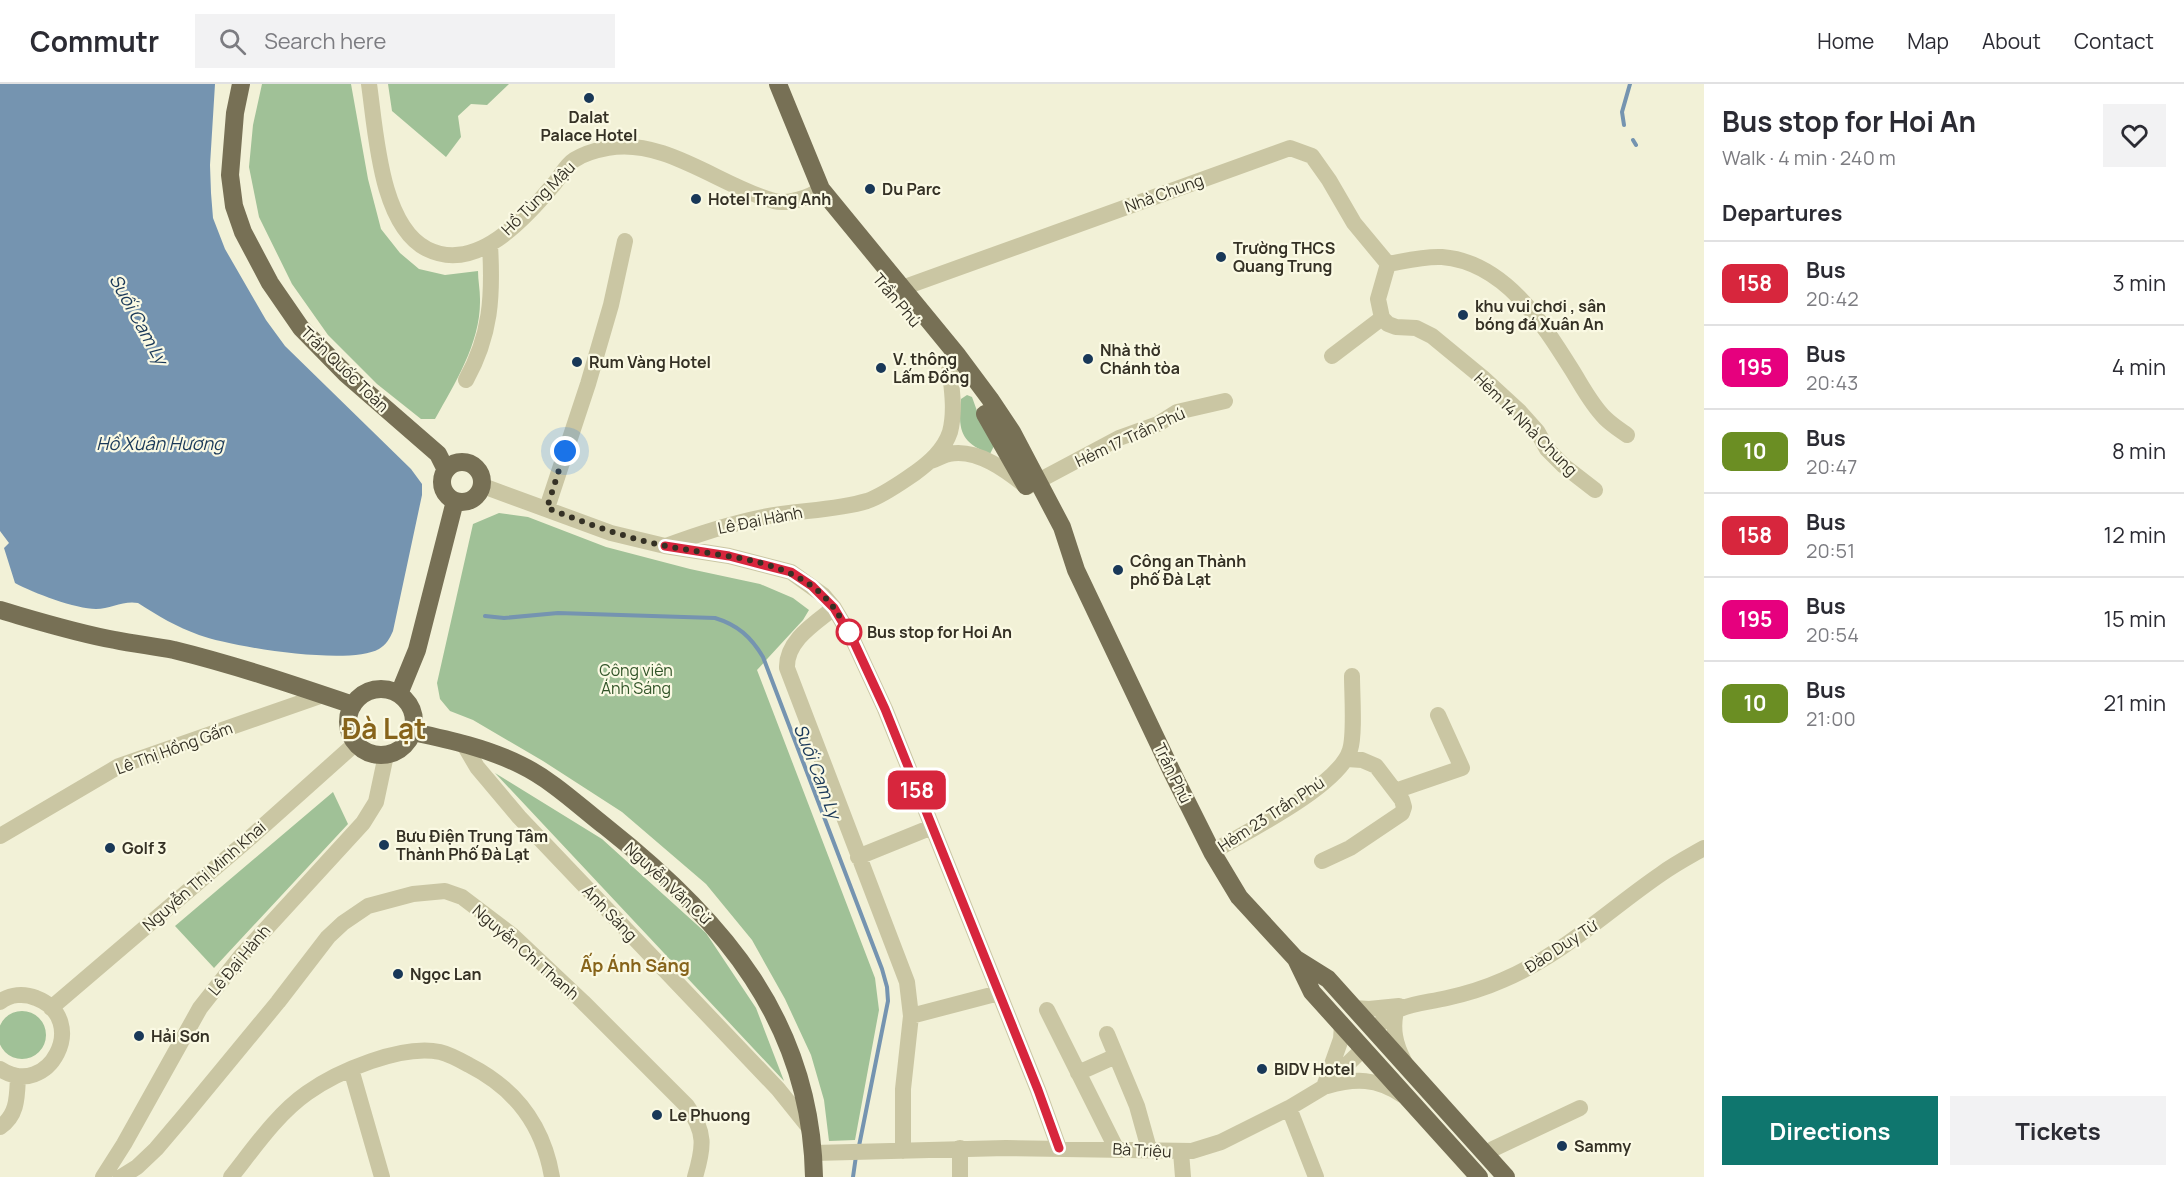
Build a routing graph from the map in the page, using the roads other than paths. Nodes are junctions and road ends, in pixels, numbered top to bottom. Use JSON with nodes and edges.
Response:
{"nodes":[{"id":1,"x":241,"y":84,"type":"edge"},
{"id":2,"x":369,"y":84,"type":"edge"},
{"id":3,"x":772,"y":84,"type":"edge"},
{"id":4,"x":778,"y":84,"type":"edge"},
{"id":5,"x":816,"y":193,"type":"junction"},
{"id":6,"x":625,"y":242,"type":"dead end"},
{"id":7,"x":490,"y":245,"type":"junction"},
{"id":8,"x":1388,"y":264,"type":"junction"},
{"id":9,"x":897,"y":290,"type":"junction"},
{"id":10,"x":1382,"y":318,"type":"junction"},
{"id":11,"x":1332,"y":356,"type":"dead end"},
{"id":12,"x":953,"y":359,"type":"junction"},
{"id":13,"x":466,"y":380,"type":"dead end"},
{"id":14,"x":1225,"y":401,"type":"dead end"},
{"id":15,"x":1627,"y":435,"type":"dead end"},
{"id":16,"x":931,"y":461,"type":"junction"},
{"id":17,"x":446,"y":470,"type":"junction"},
{"id":18,"x":1032,"y":484,"type":"junction"},
{"id":19,"x":483,"y":486,"type":"junction"},
{"id":20,"x":1595,"y":490,"type":"dead end"},
{"id":21,"x":454,"y":501,"type":"junction"},
{"id":22,"x":547,"y":508,"type":"junction"},
{"id":23,"x":665,"y":546,"type":"junction"},
{"id":24,"x":834,"y":608,"type":"junction"},
{"id":25,"x":0,"y":610,"type":"edge"},
{"id":26,"x":1352,"y":676,"type":"dead end"},
{"id":27,"x":399,"y":694,"type":"junction"},
{"id":28,"x":323,"y":695,"type":"junction"},
{"id":29,"x":353,"y":705,"type":"junction"},
{"id":30,"x":1438,"y":715,"type":"dead end"},
{"id":31,"x":413,"y":732,"type":"junction"},
{"id":32,"x":356,"y":743,"type":"junction"},
{"id":33,"x":463,"y":743,"type":"junction"},
{"id":34,"x":386,"y":755,"type":"junction"},
{"id":35,"x":1347,"y":759,"type":"junction"},
{"id":36,"x":1395,"y":791,"type":"junction"},
{"id":37,"x":932,"y":827,"type":"junction"},
{"id":38,"x":0,"y":836,"type":"edge"},
{"id":39,"x":1704,"y":848,"type":"edge"},
{"id":40,"x":1212,"y":852,"type":"junction"},
{"id":41,"x":858,"y":857,"type":"junction"},
{"id":42,"x":1322,"y":861,"type":"dead end"},
{"id":43,"x":1296,"y":959,"type":"junction"},
{"id":44,"x":999,"y":993,"type":"junction"},
{"id":45,"x":0,"y":1002,"type":"edge"},
{"id":46,"x":51,"y":1008,"type":"junction"},
{"id":47,"x":1354,"y":1008,"type":"junction"},
{"id":48,"x":1403,"y":1008,"type":"junction"},
{"id":49,"x":1047,"y":1010,"type":"dead end"},
{"id":50,"x":911,"y":1016,"type":"junction"},
{"id":51,"x":1342,"y":1025,"type":"junction"},
{"id":52,"x":1375,"y":1030,"type":"junction"},
{"id":53,"x":1107,"y":1034,"type":"dead end"},
{"id":54,"x":1363,"y":1049,"type":"junction"},
{"id":55,"x":1116,"y":1056,"type":"junction"},
{"id":56,"x":1407,"y":1067,"type":"junction"},
{"id":57,"x":0,"y":1069,"type":"edge"},
{"id":58,"x":351,"y":1070,"type":"junction"},
{"id":59,"x":1078,"y":1073,"type":"junction"},
{"id":60,"x":18,"y":1076,"type":"junction"},
{"id":61,"x":1324,"y":1088,"type":"junction"},
{"id":62,"x":1412,"y":1103,"type":"junction"},
{"id":63,"x":1289,"y":1108,"type":"junction"},
{"id":64,"x":1580,"y":1108,"type":"dead end"},
{"id":65,"x":0,"y":1127,"type":"edge"},
{"id":66,"x":812,"y":1131,"type":"junction"},
{"id":67,"x":960,"y":1148,"type":"junction"},
{"id":68,"x":1059,"y":1148,"type":"junction"},
{"id":69,"x":1116,"y":1148,"type":"junction"},
{"id":70,"x":1149,"y":1149,"type":"junction"},
{"id":71,"x":896,"y":1151,"type":"junction"},
{"id":72,"x":1181,"y":1152,"type":"junction"},
{"id":73,"x":814,"y":1153,"type":"junction"},
{"id":74,"x":1486,"y":1155,"type":"junction"},
{"id":75,"x":103,"y":1177,"type":"edge"},
{"id":76,"x":121,"y":1177,"type":"edge"},
{"id":77,"x":231,"y":1177,"type":"edge"},
{"id":78,"x":382,"y":1177,"type":"edge"},
{"id":79,"x":552,"y":1177,"type":"edge"},
{"id":80,"x":695,"y":1177,"type":"edge"},
{"id":81,"x":814,"y":1177,"type":"edge"},
{"id":82,"x":960,"y":1177,"type":"edge"},
{"id":83,"x":1183,"y":1177,"type":"edge"},
{"id":84,"x":1316,"y":1177,"type":"edge"},
{"id":85,"x":1479,"y":1177,"type":"edge"},
{"id":86,"x":1506,"y":1177,"type":"edge"}],
"edges":[{"from":1,"to":17,"type":"main road","name":"Trần Quốc Toản"},
{"from":2,"to":7,"type":"street","name":"Hồ Tùng Mậu"},
{"from":3,"to":5,"type":"main road","name":"Trần Phú"},
{"from":4,"to":5,"type":"main road","name":"Trần Phú"},
{"from":5,"to":7,"type":"street","name":"Hồ Tùng Mậu"},
{"from":5,"to":9,"type":"main road","name":"Trần Phú"},
{"from":6,"to":22,"type":"street"},
{"from":7,"to":13,"type":"street"},
{"from":8,"to":9,"type":"street","name":"Nhà Chung"},
{"from":8,"to":10,"type":"street"},
{"from":8,"to":15,"type":"street"},
{"from":9,"to":12,"type":"main road","name":"Trần Phú"},
{"from":10,"to":11,"type":"street"},
{"from":10,"to":20,"type":"street","name":"Hẻm 14 Nhà Chung"},
{"from":12,"to":16,"type":"street","name":"Lê Đại Hành"},
{"from":12,"to":18,"type":"main road","name":"Trần Phú"},
{"from":14,"to":18,"type":"street","name":"Hẻm 17 Trần Phú"},
{"from":16,"to":18,"type":"street","name":"Lê Đại Hành"},
{"from":16,"to":23,"type":"street","name":"Lê Đại Hành"},
{"from":17,"to":19,"type":"main road"},
{"from":17,"to":21,"type":"main road"},
{"from":18,"to":40,"type":"main road","name":"Trần Phú"},
{"from":19,"to":21,"type":"main road"},
{"from":19,"to":22,"type":"street"},
{"from":21,"to":27,"type":"main road"},
{"from":22,"to":23,"type":"street"},
{"from":23,"to":24,"type":"street"},
{"from":24,"to":37,"type":"street"},
{"from":24,"to":41,"type":"street"},
{"from":25,"to":28,"type":"main road"},
{"from":26,"to":35,"type":"street"},
{"from":27,"to":29,"type":"main road"},
{"from":27,"to":31,"type":"main road"},
{"from":28,"to":29,"type":"main road"},
{"from":28,"to":38,"type":"street","name":"Lê Thị Hồng Gấm"},
{"from":29,"to":32,"type":"main road"},
{"from":30,"to":36,"type":"street"},
{"from":31,"to":33,"type":"main road","name":"Nguyễn Văn Cừ"},
{"from":31,"to":34,"type":"main road"},
{"from":32,"to":34,"type":"main road"},
{"from":32,"to":46,"type":"street","name":"Nguyễn Thị Minh Khai"},
{"from":33,"to":66,"type":"street","name":"Ánh Sáng"},
{"from":33,"to":66,"type":"main road","name":"Nguyễn Văn Cừ"},
{"from":34,"to":75,"type":"street","name":"Lê Đại Hành"},
{"from":35,"to":36,"type":"street"},
{"from":35,"to":40,"type":"street","name":"Hẻm 23 Trần Phú"},
{"from":36,"to":42,"type":"street"},
{"from":37,"to":41,"type":"street"},
{"from":37,"to":44,"type":"street"},
{"from":39,"to":48,"type":"street","name":"Đào Duy Từ"},
{"from":40,"to":43,"type":"main road","name":"Trần Phú"},
{"from":41,"to":50,"type":"street"},
{"from":43,"to":47,"type":"main road","name":"Trần Phú"},
{"from":43,"to":51,"type":"main road","name":"Trần Phú"},
{"from":44,"to":50,"type":"street"},
{"from":44,"to":68,"type":"street"},
{"from":45,"to":46,"type":"street"},
{"from":46,"to":60,"type":"street"},
{"from":47,"to":48,"type":"street","name":"Đào Duy Từ"},
{"from":47,"to":52,"type":"main road","name":"Trần Phú"},
{"from":48,"to":52,"type":"street"},
{"from":48,"to":56,"type":"street"},
{"from":49,"to":59,"type":"street"},
{"from":50,"to":71,"type":"street"},
{"from":51,"to":54,"type":"main road","name":"Trần Phú"},
{"from":51,"to":61,"type":"street"},
{"from":52,"to":54,"type":"main road"},
{"from":52,"to":56,"type":"main road","name":"Trần Phú"},
{"from":53,"to":55,"type":"street"},
{"from":54,"to":61,"type":"street","name":"Bà Triệu"},
{"from":54,"to":62,"type":"main road","name":"Trần Phú"},
{"from":55,"to":59,"type":"street"},
{"from":55,"to":70,"type":"street"},
{"from":56,"to":74,"type":"main road","name":"Trần Phú"},
{"from":57,"to":60,"type":"street"},
{"from":58,"to":77,"type":"street"},
{"from":58,"to":78,"type":"street"},
{"from":58,"to":79,"type":"street"},
{"from":59,"to":69,"type":"street"},
{"from":60,"to":65,"type":"street"},
{"from":61,"to":62,"type":"street"},
{"from":61,"to":63,"type":"street","name":"Bà Triệu"},
{"from":62,"to":85,"type":"main road","name":"Trần Phú"},
{"from":63,"to":72,"type":"street","name":"Bà Triệu"},
{"from":63,"to":84,"type":"street"},
{"from":64,"to":74,"type":"street"},
{"from":66,"to":73,"type":"main road","name":"Nguyễn Văn Cừ"},
{"from":67,"to":68,"type":"street","name":"Bà Triệu"},
{"from":67,"to":71,"type":"street","name":"Bà Triệu"},
{"from":67,"to":82,"type":"street"},
{"from":68,"to":69,"type":"street","name":"Bà Triệu"},
{"from":69,"to":70,"type":"street","name":"Bà Triệu"},
{"from":70,"to":72,"type":"street","name":"Bà Triệu"},
{"from":71,"to":73,"type":"street","name":"Bà Triệu"},
{"from":72,"to":83,"type":"street"},
{"from":73,"to":81,"type":"main road","name":"Nguyễn Văn Cừ"},
{"from":74,"to":86,"type":"main road","name":"Trần Phú"},
{"from":76,"to":80,"type":"street","name":"Nguyễn Chí Thanh"}]}
